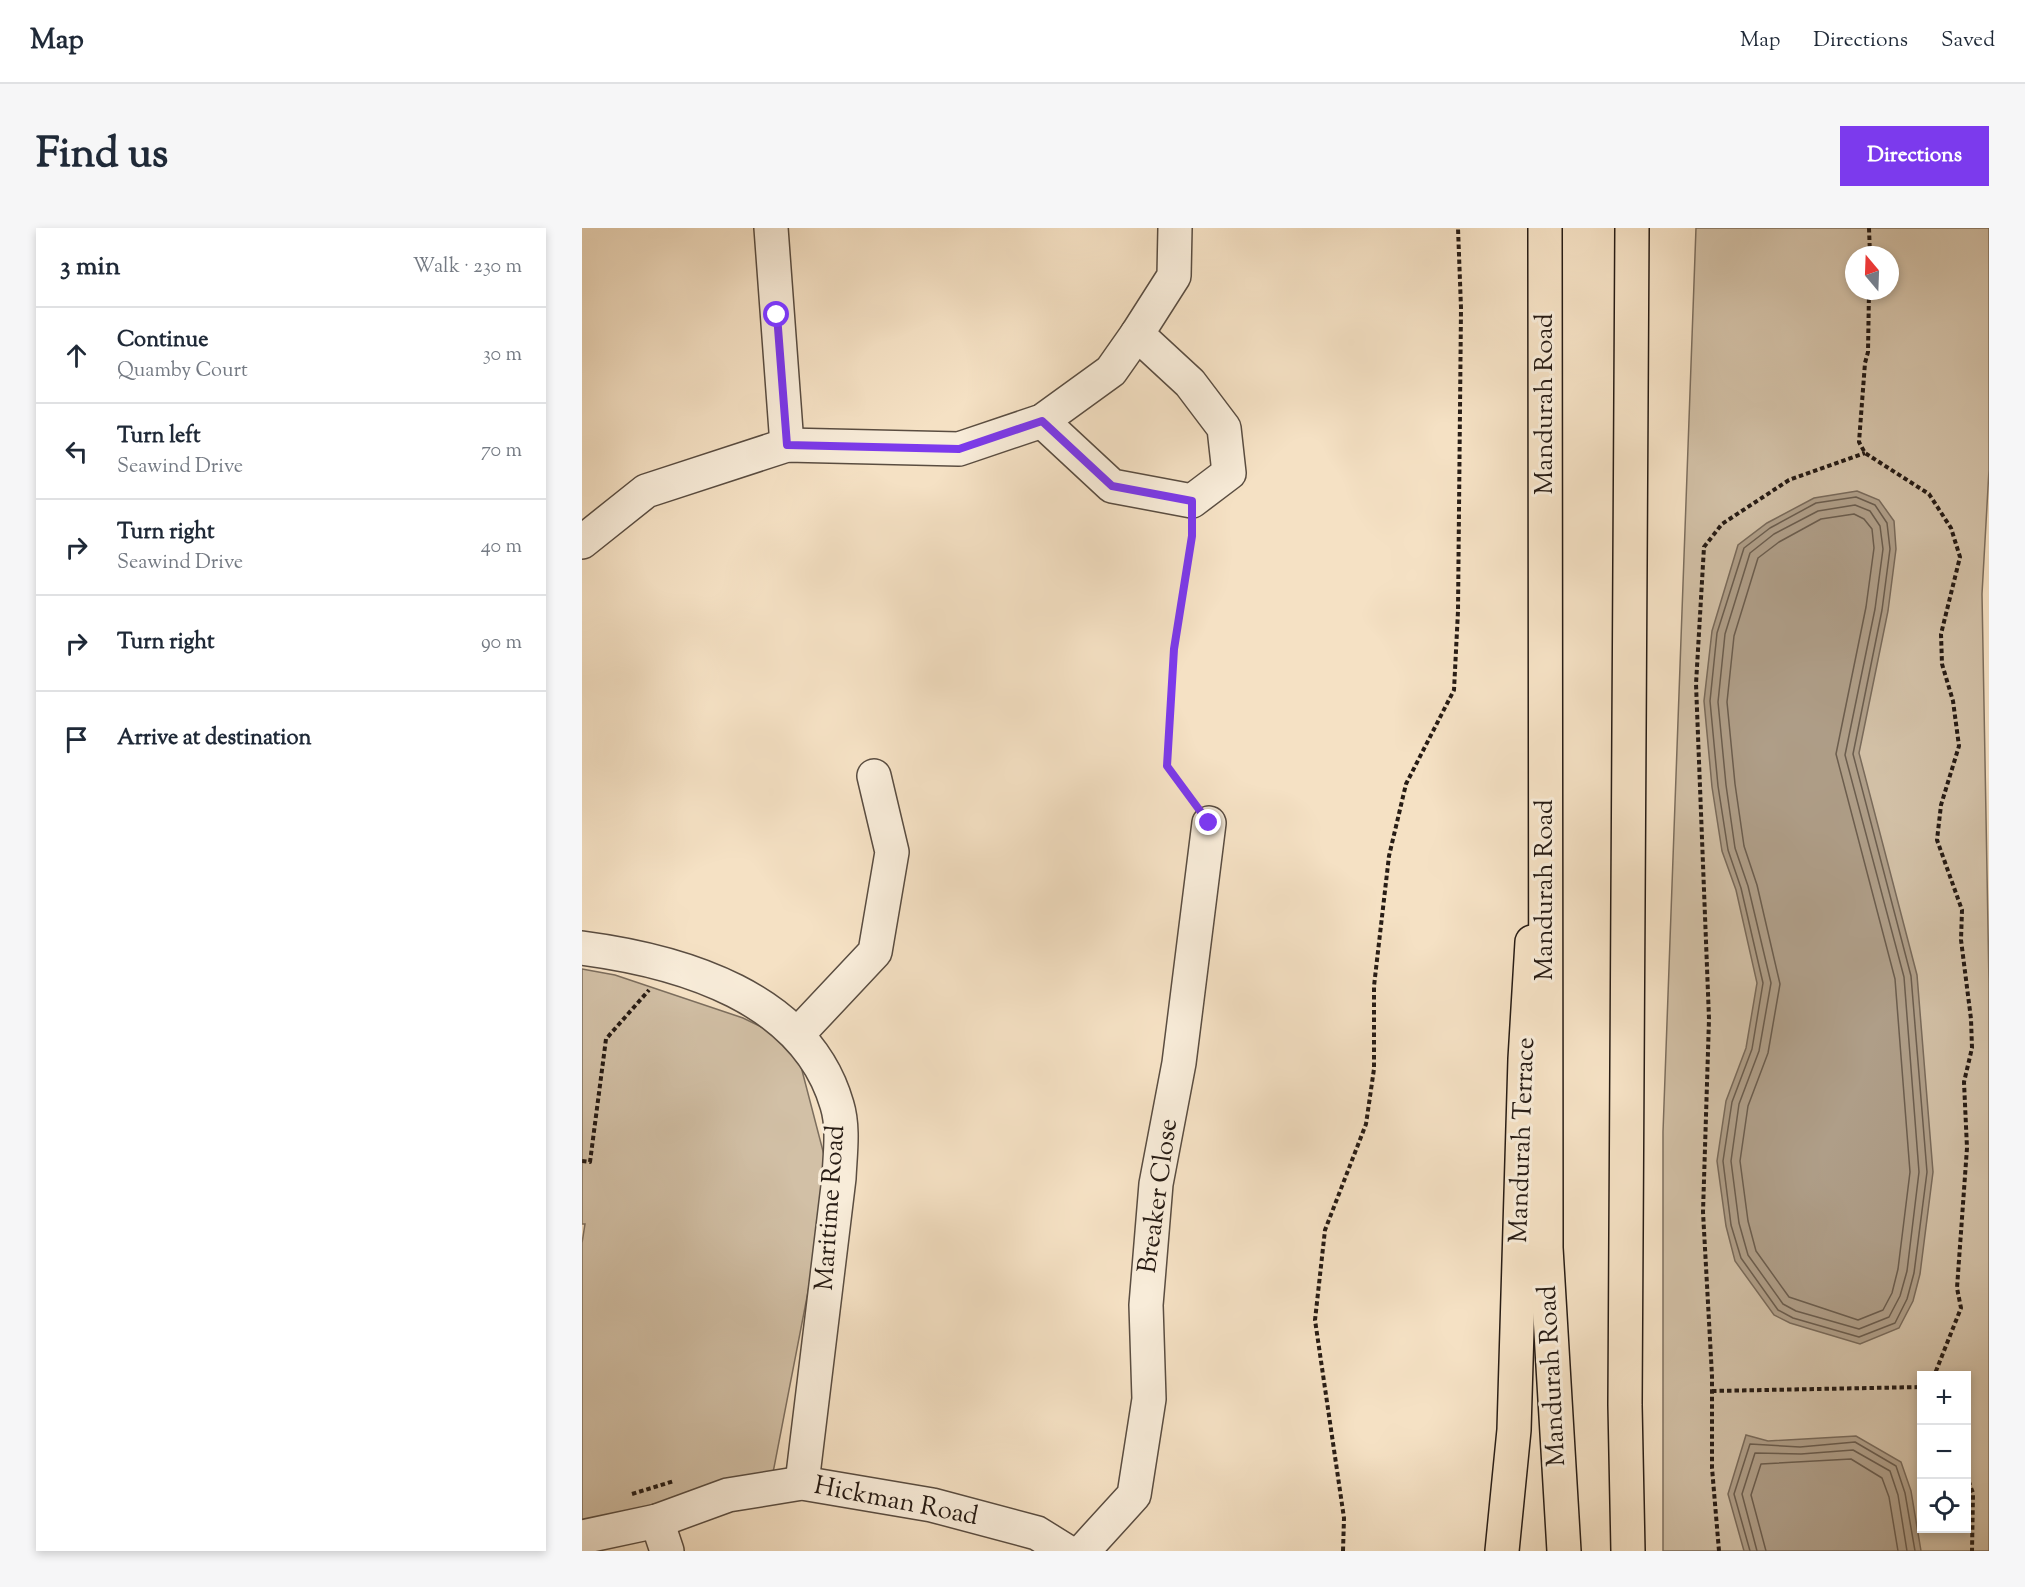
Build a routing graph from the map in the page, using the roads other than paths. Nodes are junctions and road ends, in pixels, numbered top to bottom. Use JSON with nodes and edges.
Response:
{"nodes":[{"id":1,"x":771,"y":228,"type":"edge"},
{"id":2,"x":1175,"y":228,"type":"edge"},
{"id":3,"x":1545,"y":228,"type":"edge"},
{"id":4,"x":1632,"y":228,"type":"edge"},
{"id":5,"x":1137,"y":333,"type":"junction"},
{"id":6,"x":1042,"y":421,"type":"junction"},
{"id":7,"x":787,"y":445,"type":"junction"},
{"id":8,"x":582,"y":542,"type":"edge"},
{"id":9,"x":1544,"y":764,"type":"junction"},
{"id":10,"x":874,"y":776,"type":"dead end"},
{"id":11,"x":1209,"y":823,"type":"road end"},
{"id":12,"x":582,"y":948,"type":"edge"},
{"id":13,"x":797,"y":1035,"type":"junction"},
{"id":14,"x":802,"y":1483,"type":"junction"},
{"id":15,"x":662,"y":1536,"type":"edge"},
{"id":16,"x":582,"y":1537,"type":"edge"},
{"id":17,"x":1066,"y":1551,"type":"edge"},
{"id":18,"x":1083,"y":1551,"type":"edge"},
{"id":19,"x":1502,"y":1551,"type":"edge"},
{"id":20,"x":1564,"y":1551,"type":"edge"},
{"id":21,"x":1628,"y":1551,"type":"edge"}],
"edges":[{"from":1,"to":7,"type":"street"},
{"from":2,"to":5,"type":"street"},
{"from":3,"to":9,"type":"main road","name":"Mandurah Road"},
{"from":4,"to":21,"type":"main road"},
{"from":5,"to":6,"type":"street"},
{"from":5,"to":6,"type":"street"},
{"from":6,"to":7,"type":"street"},
{"from":7,"to":8,"type":"street"},
{"from":9,"to":19,"type":"main road","name":"Mandurah Terrace"},
{"from":9,"to":20,"type":"main road","name":"Mandurah Road"},
{"from":10,"to":13,"type":"street"},
{"from":11,"to":18,"type":"street","name":"Breaker Close"},
{"from":12,"to":13,"type":"street","name":"Maritime Road"},
{"from":13,"to":14,"type":"street","name":"Maritime Road"},
{"from":14,"to":15,"type":"street","name":"Hickman Road"},
{"from":14,"to":17,"type":"street","name":"Hickman Road"},
{"from":15,"to":16,"type":"street","name":"Hickman Road"}]}
